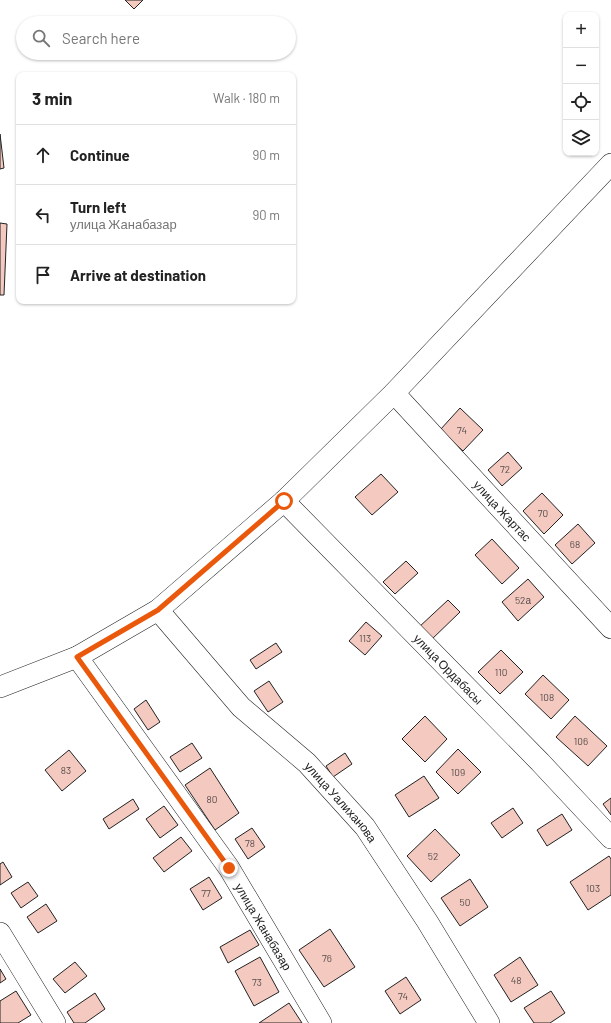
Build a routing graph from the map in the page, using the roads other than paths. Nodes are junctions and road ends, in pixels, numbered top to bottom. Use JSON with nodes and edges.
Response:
{"nodes":[{"id":1,"x":611,"y":164,"type":"edge"},
{"id":2,"x":394,"y":393,"type":"junction"},
{"id":3,"x":284,"y":501,"type":"junction"},
{"id":4,"x":158,"y":610,"type":"junction"},
{"id":5,"x":611,"y":628,"type":"edge"},
{"id":6,"x":77,"y":657,"type":"junction"},
{"id":7,"x":0,"y":687,"type":"edge"},
{"id":8,"x":611,"y":838,"type":"edge"},
{"id":9,"x":0,"y":933,"type":"edge"},
{"id":10,"x":55,"y":1023,"type":"edge"},
{"id":11,"x":320,"y":1023,"type":"edge"},
{"id":12,"x":489,"y":1023,"type":"edge"}],
"edges":[{"from":1,"to":2,"type":"street"},
{"from":2,"to":3,"type":"street"},
{"from":2,"to":5,"type":"street","name":"улица Жартас"},
{"from":3,"to":4,"type":"street"},
{"from":3,"to":8,"type":"street","name":"улица Ордабасы"},
{"from":4,"to":6,"type":"street"},
{"from":4,"to":12,"type":"street","name":"улица Уалиханова"},
{"from":6,"to":7,"type":"street"},
{"from":6,"to":11,"type":"street","name":"улица Жанабазар"},
{"from":9,"to":10,"type":"street"}]}
